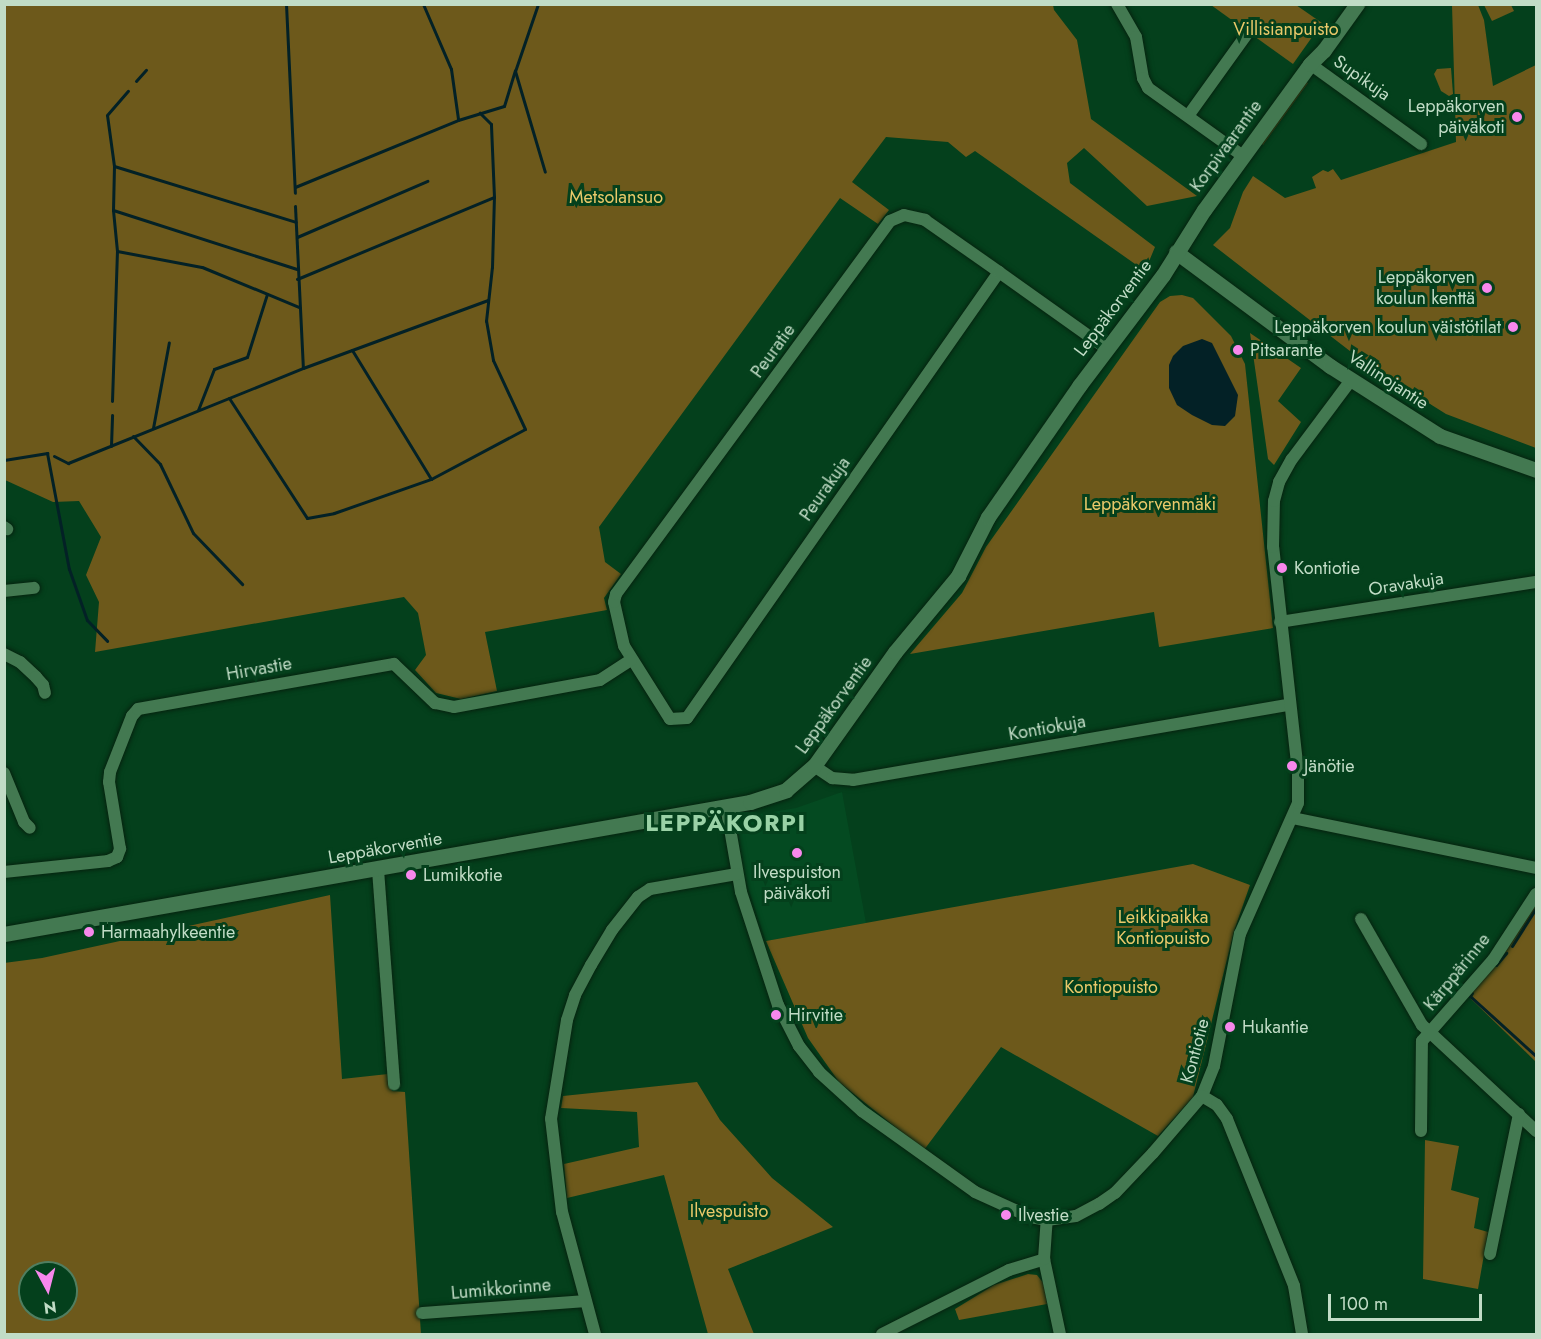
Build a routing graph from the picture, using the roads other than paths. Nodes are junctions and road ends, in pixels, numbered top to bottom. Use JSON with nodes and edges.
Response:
{"nodes":[{"id":1,"x":1117,"y":4,"type":"edge"},
{"id":2,"x":1345,"y":4,"type":"edge"},
{"id":3,"x":1357,"y":4,"type":"edge"},
{"id":4,"x":1247,"y":34,"type":"dead end"},
{"id":5,"x":1310,"y":64,"type":"junction"},
{"id":6,"x":1188,"y":116,"type":"junction"},
{"id":7,"x":1421,"y":144,"type":"dead end"},
{"id":8,"x":1243,"y":156,"type":"junction"},
{"id":9,"x":1176,"y":252,"type":"junction"},
{"id":10,"x":999,"y":272,"type":"junction"},
{"id":11,"x":1107,"y":349,"type":"junction"},
{"id":12,"x":1351,"y":380,"type":"junction"},
{"id":13,"x":1536,"y":470,"type":"edge"},
{"id":14,"x":1536,"y":582,"type":"edge"},
{"id":15,"x":34,"y":588,"type":"dead end"},
{"id":16,"x":4,"y":591,"type":"edge"},
{"id":17,"x":1280,"y":622,"type":"junction"},
{"id":18,"x":4,"y":654,"type":"edge"},
{"id":19,"x":631,"y":660,"type":"junction"},
{"id":20,"x":45,"y":693,"type":"dead end"},
{"id":21,"x":1289,"y":705,"type":"junction"},
{"id":22,"x":676,"y":720,"type":"joint"},
{"id":23,"x":814,"y":766,"type":"junction"},
{"id":24,"x":4,"y":773,"type":"edge"},
{"id":25,"x":726,"y":806,"type":"junction"},
{"id":26,"x":1293,"y":818,"type":"junction"},
{"id":27,"x":30,"y":828,"type":"dead end"},
{"id":28,"x":1536,"y":867,"type":"edge"},
{"id":29,"x":378,"y":870,"type":"junction"},
{"id":30,"x":4,"y":872,"type":"edge"},
{"id":31,"x":737,"y":874,"type":"junction"},
{"id":32,"x":1536,"y":894,"type":"edge"},
{"id":33,"x":1360,"y":919,"type":"dead end"},
{"id":34,"x":4,"y":934,"type":"edge"},
{"id":35,"x":1430,"y":1033,"type":"junction"},
{"id":36,"x":394,"y":1084,"type":"dead end"},
{"id":37,"x":1202,"y":1096,"type":"junction"},
{"id":38,"x":1518,"y":1113,"type":"junction"},
{"id":39,"x":1421,"y":1131,"type":"dead end"},
{"id":40,"x":1536,"y":1131,"type":"edge"},
{"id":41,"x":1047,"y":1220,"type":"junction"},
{"id":42,"x":1490,"y":1254,"type":"dead end"},
{"id":43,"x":1044,"y":1259,"type":"junction"},
{"id":44,"x":584,"y":1301,"type":"junction"},
{"id":45,"x":422,"y":1313,"type":"dead end"},
{"id":46,"x":595,"y":1335,"type":"edge"},
{"id":47,"x":882,"y":1335,"type":"edge"},
{"id":48,"x":1060,"y":1335,"type":"edge"},
{"id":49,"x":1302,"y":1335,"type":"edge"}],
"edges":[{"from":1,"to":6,"type":"street"},
{"from":2,"to":5,"type":"street","name":"Korpivaarantie"},
{"from":3,"to":5,"type":"street","name":"Korpivaarantie"},
{"from":4,"to":6,"type":"street"},
{"from":5,"to":7,"type":"street","name":"Supikuja"},
{"from":5,"to":8,"type":"street","name":"Korpivaarantie"},
{"from":6,"to":8,"type":"street"},
{"from":8,"to":9,"type":"street","name":"Korpivaarantie"},
{"from":9,"to":11,"type":"street","name":"Leppäkorventie"},
{"from":9,"to":12,"type":"street","name":"Vallinojantie"},
{"from":10,"to":11,"type":"street","name":"Peuratie"},
{"from":10,"to":19,"type":"street","name":"Peuratie"},
{"from":10,"to":22,"type":"street","name":"Peurakuja"},
{"from":11,"to":23,"type":"street","name":"Leppäkorventie"},
{"from":12,"to":13,"type":"street","name":"Vallinojantie"},
{"from":12,"to":17,"type":"street","name":"Kontiotie"},
{"from":14,"to":17,"type":"street","name":"Oravakuja"},
{"from":15,"to":16,"type":"street"},
{"from":17,"to":21,"type":"street","name":"Kontiotie"},
{"from":18,"to":20,"type":"street"},
{"from":19,"to":22,"type":"street","name":"Peuratie"},
{"from":19,"to":30,"type":"street","name":"Hirvastie"},
{"from":21,"to":23,"type":"street","name":"Kontiokuja"},
{"from":21,"to":26,"type":"street","name":"Kontiotie"},
{"from":23,"to":25,"type":"street","name":"Leppäkorventie"},
{"from":24,"to":27,"type":"street"},
{"from":25,"to":29,"type":"street","name":"Leppäkorventie"},
{"from":25,"to":31,"type":"street"},
{"from":26,"to":28,"type":"street"},
{"from":26,"to":37,"type":"street","name":"Kontiotie"},
{"from":29,"to":34,"type":"street","name":"Leppäkorventie"},
{"from":29,"to":36,"type":"street"},
{"from":31,"to":41,"type":"street"},
{"from":31,"to":44,"type":"street"},
{"from":32,"to":35,"type":"street","name":"Kärppärinne"},
{"from":33,"to":35,"type":"street"},
{"from":35,"to":38,"type":"street","name":"Kärppärinne"},
{"from":35,"to":39,"type":"street"},
{"from":37,"to":41,"type":"street","name":"Kontiotie"},
{"from":37,"to":49,"type":"street"},
{"from":38,"to":40,"type":"street","name":"Kärppärinne"},
{"from":38,"to":42,"type":"street"},
{"from":41,"to":43,"type":"street"},
{"from":43,"to":47,"type":"street"},
{"from":43,"to":48,"type":"street"},
{"from":44,"to":45,"type":"street","name":"Lumikkorinne"},
{"from":44,"to":46,"type":"street"}]}
